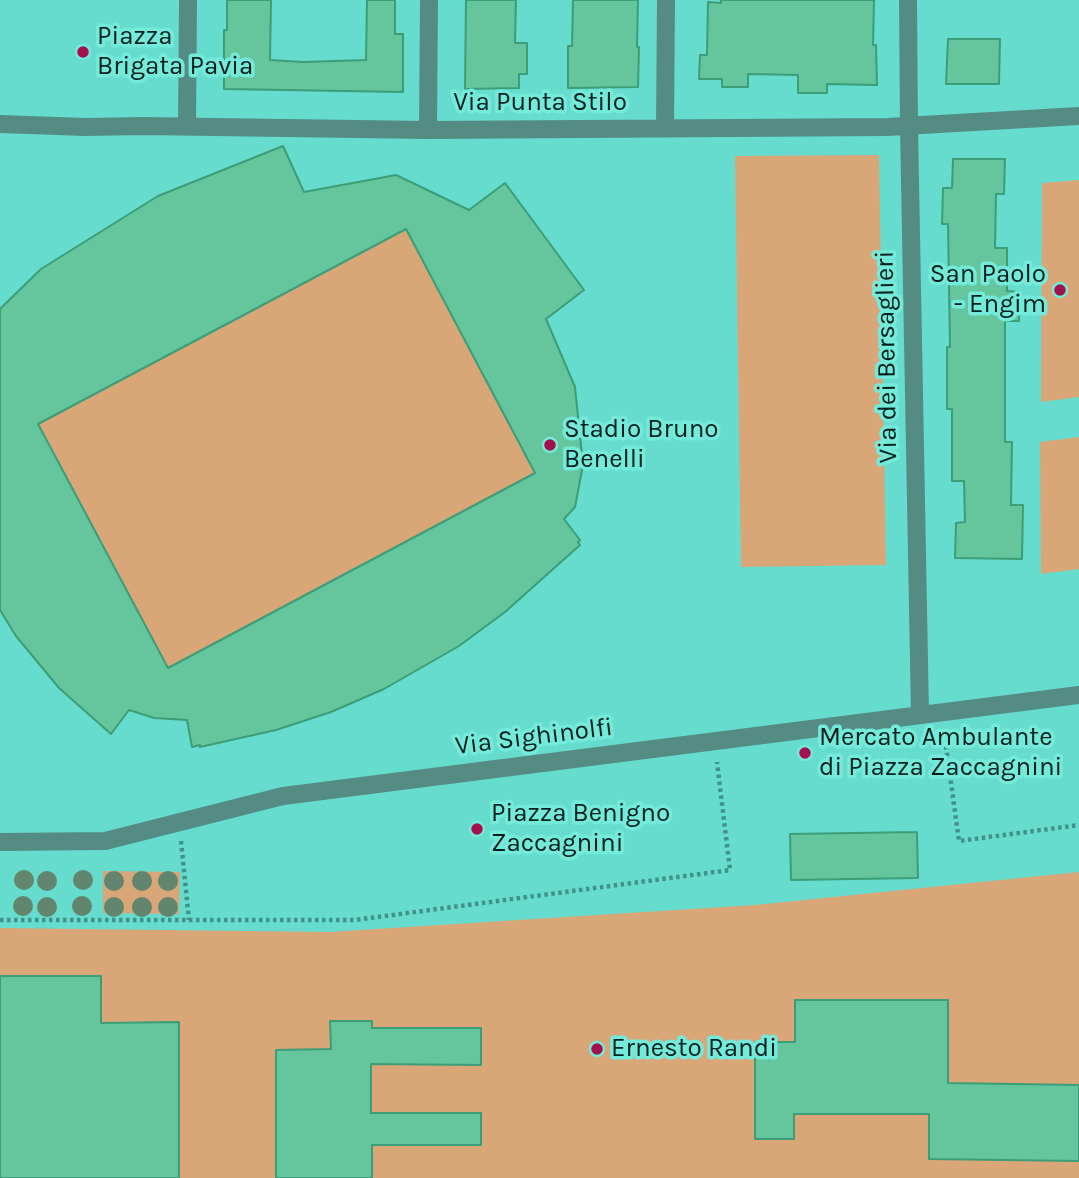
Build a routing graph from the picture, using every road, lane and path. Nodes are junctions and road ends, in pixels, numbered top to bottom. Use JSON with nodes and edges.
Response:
{"nodes":[{"id":1,"x":188,"y":0,"type":"edge"},
{"id":2,"x":429,"y":0,"type":"edge"},
{"id":3,"x":666,"y":0,"type":"edge"},
{"id":4,"x":908,"y":0,"type":"edge"},
{"id":5,"x":1079,"y":116,"type":"edge"},
{"id":6,"x":0,"y":124,"type":"edge"},
{"id":7,"x":187,"y":127,"type":"junction"},
{"id":8,"x":909,"y":127,"type":"junction"},
{"id":9,"x":665,"y":128,"type":"junction"},
{"id":10,"x":428,"y":130,"type":"junction"},
{"id":11,"x":1079,"y":695,"type":"edge"},
{"id":12,"x":942,"y":711,"type":"junction"},
{"id":13,"x":919,"y":714,"type":"junction"},
{"id":14,"x":714,"y":740,"type":"junction"},
{"id":15,"x":179,"y":822,"type":"junction"},
{"id":16,"x":1079,"y":825,"type":"edge"},
{"id":17,"x":0,"y":842,"type":"edge"},
{"id":18,"x":0,"y":920,"type":"edge"},
{"id":19,"x":189,"y":920,"type":"junction"}],
"edges":[{"from":1,"to":7,"type":"street"},
{"from":2,"to":10,"type":"street"},
{"from":3,"to":9,"type":"street"},
{"from":4,"to":8,"type":"street","name":"Via dei Bersaglieri"},
{"from":5,"to":8,"type":"street","name":"Via Punta Stilo"},
{"from":6,"to":7,"type":"street","name":"Via Punta Stilo"},
{"from":7,"to":10,"type":"street","name":"Via Punta Stilo"},
{"from":8,"to":9,"type":"street","name":"Via Punta Stilo"},
{"from":8,"to":13,"type":"street","name":"Via dei Bersaglieri"},
{"from":9,"to":10,"type":"street","name":"Via Punta Stilo"},
{"from":11,"to":12,"type":"street","name":"Via Sighinolfi"},
{"from":12,"to":13,"type":"street","name":"Via Sighinolfi"},
{"from":12,"to":16,"type":"path"},
{"from":13,"to":14,"type":"street","name":"Via Sighinolfi"},
{"from":14,"to":15,"type":"street","name":"Via Sighinolfi"},
{"from":14,"to":19,"type":"path"},
{"from":15,"to":17,"type":"street","name":"Via Sighinolfi"},
{"from":15,"to":19,"type":"path"},
{"from":18,"to":19,"type":"path"}]}
